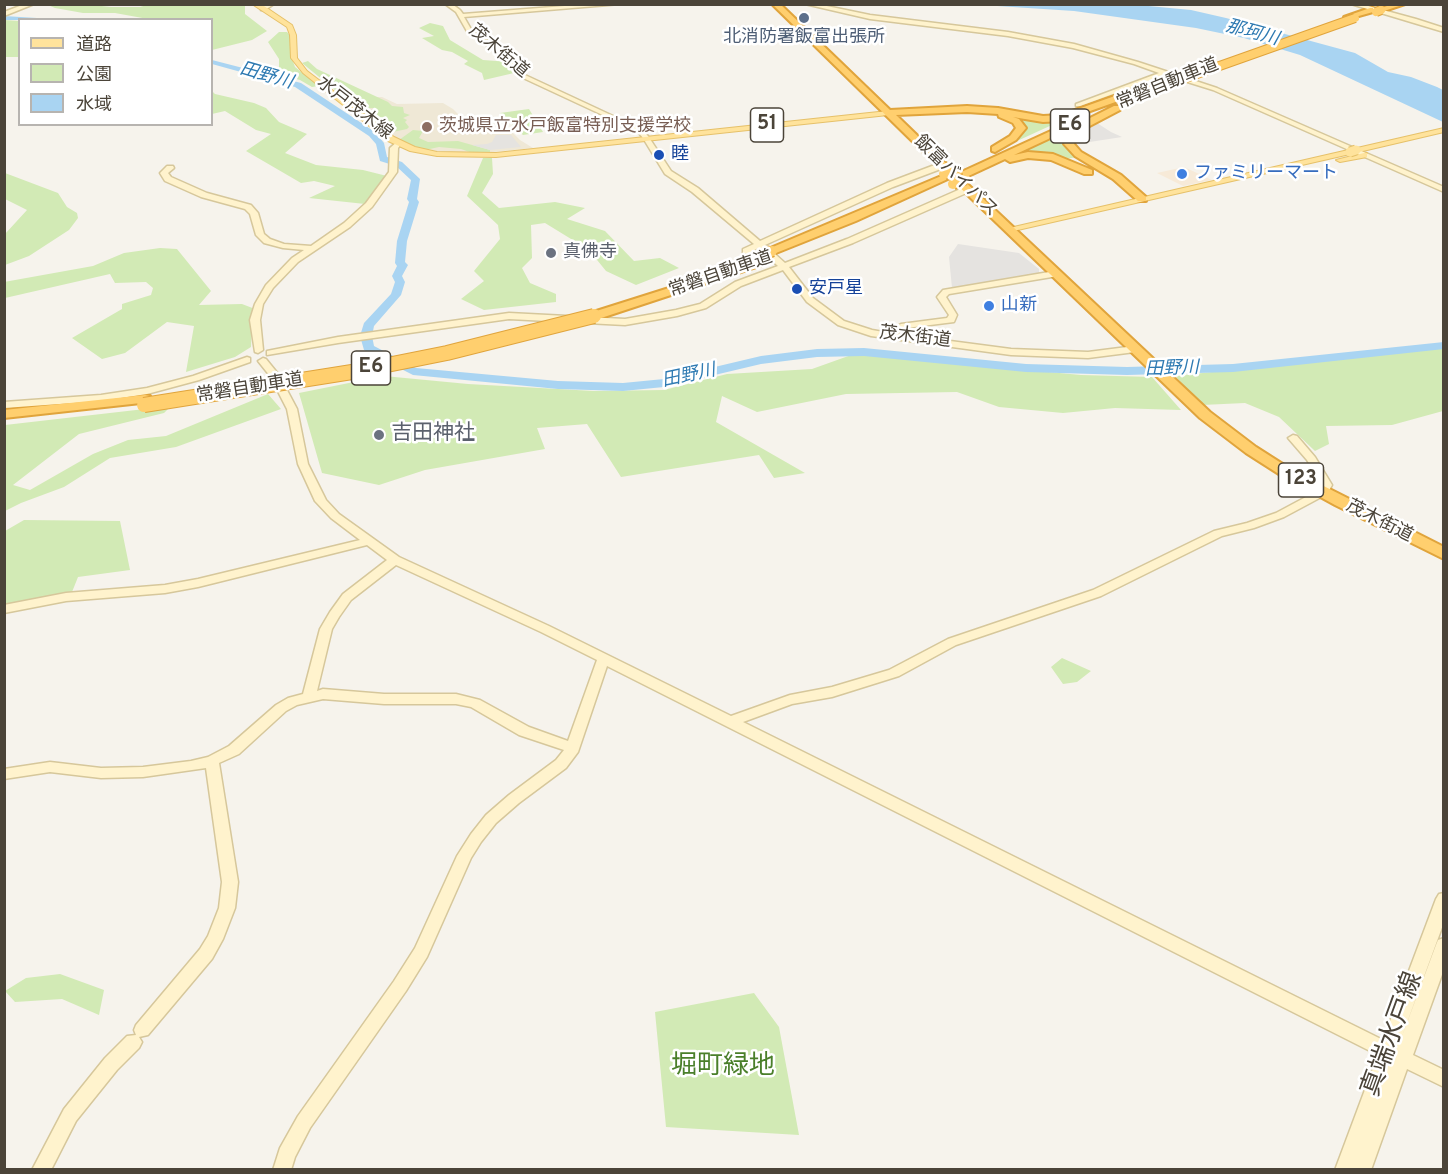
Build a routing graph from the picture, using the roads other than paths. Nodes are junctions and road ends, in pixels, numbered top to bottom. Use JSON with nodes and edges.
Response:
{"nodes":[{"id":1,"x":32,"y":4,"type":"edge"},
{"id":2,"x":255,"y":4,"type":"edge"},
{"id":3,"x":272,"y":4,"type":"edge"},
{"id":4,"x":447,"y":4,"type":"edge"},
{"id":5,"x":618,"y":4,"type":"edge"},
{"id":6,"x":775,"y":4,"type":"edge"},
{"id":7,"x":807,"y":4,"type":"edge"},
{"id":8,"x":1353,"y":4,"type":"edge"},
{"id":9,"x":1389,"y":4,"type":"edge"},
{"id":10,"x":1402,"y":4,"type":"edge"},
{"id":11,"x":1361,"y":7,"type":"junction"},
{"id":12,"x":264,"y":9,"type":"junction"},
{"id":13,"x":1374,"y":9,"type":"edge"},
{"id":14,"x":4,"y":14,"type":"edge"},
{"id":15,"x":461,"y":16,"type":"junction"},
{"id":16,"x":1443,"y":30,"type":"edge"},
{"id":17,"x":1171,"y":79,"type":"junction"},
{"id":18,"x":1078,"y":105,"type":"dead end"},
{"id":19,"x":923,"y":112,"type":"junction"},
{"id":20,"x":888,"y":113,"type":"junction"},
{"id":21,"x":900,"y":123,"type":"junction"},
{"id":22,"x":1443,"y":130,"type":"edge"},
{"id":23,"x":646,"y":138,"type":"junction"},
{"id":24,"x":398,"y":143,"type":"junction"},
{"id":25,"x":1353,"y":151,"type":"junction"},
{"id":26,"x":170,"y":168,"type":"dead end"},
{"id":27,"x":1261,"y":172,"type":"junction"},
{"id":28,"x":954,"y":177,"type":"junction"},
{"id":29,"x":1443,"y":190,"type":"edge"},
{"id":30,"x":1142,"y":199,"type":"junction"},
{"id":31,"x":1009,"y":229,"type":"junction"},
{"id":32,"x":311,"y":248,"type":"junction"},
{"id":33,"x":746,"y":251,"type":"dead end"},
{"id":34,"x":769,"y":253,"type":"junction"},
{"id":35,"x":784,"y":266,"type":"junction"},
{"id":36,"x":1055,"y":274,"type":"junction"},
{"id":37,"x":892,"y":335,"type":"junction"},
{"id":38,"x":1139,"y":353,"type":"junction"},
{"id":39,"x":264,"y":354,"type":"junction"},
{"id":40,"x":145,"y":402,"type":"junction"},
{"id":41,"x":4,"y":405,"type":"edge"},
{"id":42,"x":4,"y":414,"type":"edge"},
{"id":43,"x":4,"y":420,"type":"edge"},
{"id":44,"x":1293,"y":438,"type":"dead end"},
{"id":45,"x":1323,"y":492,"type":"junction"},
{"id":46,"x":370,"y":541,"type":"junction"},
{"id":47,"x":1443,"y":554,"type":"edge"},
{"id":48,"x":395,"y":560,"type":"junction"},
{"id":49,"x":4,"y":609,"type":"edge"},
{"id":50,"x":603,"y":660,"type":"junction"},
{"id":51,"x":309,"y":696,"type":"junction"},
{"id":52,"x":729,"y":722,"type":"junction"},
{"id":53,"x":573,"y":748,"type":"junction"},
{"id":54,"x":212,"y":761,"type":"junction"},
{"id":55,"x":4,"y":774,"type":"edge"},
{"id":56,"x":1443,"y":899,"type":"edge"},
{"id":57,"x":1443,"y":945,"type":"edge"},
{"id":58,"x":1396,"y":1055,"type":"junction"},
{"id":59,"x":1443,"y":1078,"type":"edge"},
{"id":60,"x":41,"y":1170,"type":"edge"},
{"id":61,"x":282,"y":1170,"type":"edge"},
{"id":62,"x":1344,"y":1170,"type":"edge"},
{"id":63,"x":1362,"y":1170,"type":"edge"}],
"edges":[{"from":1,"to":14,"type":"street"},
{"from":2,"to":12,"type":"main road","name":"水戸茂木線","number":"51"},
{"from":3,"to":12,"type":"street"},
{"from":4,"to":15,"type":"street","name":"茂木街道"},
{"from":5,"to":15,"type":"street"},
{"from":6,"to":20,"type":"highway","name":"飯富バイパス","number":"123"},
{"from":7,"to":17,"type":"street"},
{"from":8,"to":11,"type":"street"},
{"from":9,"to":13,"type":"highway","name":"常磐自動車道","number":"E6"},
{"from":10,"to":13,"type":"highway","name":"常磐自動車道","number":"E6"},
{"from":11,"to":13,"type":"street"},
{"from":11,"to":16,"type":"street"},
{"from":12,"to":24,"type":"main road","name":"水戸茂木線","number":"51"},
{"from":13,"to":17,"type":"highway","name":"常磐自動車道","number":"E6","bridge":true},
{"from":15,"to":23,"type":"street","name":"茂木街道"},
{"from":17,"to":18,"type":"street"},
{"from":17,"to":20,"type":"highway"},
{"from":17,"to":25,"type":"street"},
{"from":17,"to":28,"type":"highway","name":"常磐自動車道","number":"E6"},
{"from":17,"to":30,"type":"highway"},
{"from":19,"to":20,"type":"highway"},
{"from":19,"to":21,"type":"highway"},
{"from":19,"to":28,"type":"highway"},
{"from":20,"to":21,"type":"highway","name":"飯富バイパス","number":"123"},
{"from":20,"to":23,"type":"main road","name":"水戸茂木線","number":"51"},
{"from":21,"to":28,"type":"highway","name":"飯富バイパス","number":"123"},
{"from":22,"to":25,"type":"main road"},
{"from":23,"to":24,"type":"main road","name":"水戸茂木線","number":"51"},
{"from":23,"to":34,"type":"street","name":"茂木街道"},
{"from":24,"to":32,"type":"street"},
{"from":25,"to":27,"type":"main road"},
{"from":25,"to":27,"type":"main road"},
{"from":25,"to":29,"type":"street"},
{"from":26,"to":32,"type":"street"},
{"from":27,"to":30,"type":"main road"},
{"from":28,"to":30,"type":"highway"},
{"from":28,"to":31,"type":"highway","name":"飯富バイパス","number":"123"},
{"from":28,"to":34,"type":"highway","name":"常磐自動車道","number":"E6"},
{"from":28,"to":34,"type":"highway","name":"常磐自動車道","number":"E6"},
{"from":28,"to":34,"type":"street"},
{"from":28,"to":35,"type":"street"},
{"from":30,"to":31,"type":"main road"},
{"from":31,"to":36,"type":"highway","name":"飯富バイパス","number":"123"},
{"from":32,"to":39,"type":"street"},
{"from":33,"to":34,"type":"street"},
{"from":34,"to":35,"type":"street","name":"茂木街道"},
{"from":34,"to":40,"type":"highway","name":"常磐自動車道","number":"E6","bridge":true},
{"from":35,"to":37,"type":"street","name":"茂木街道"},
{"from":35,"to":39,"type":"street"},
{"from":36,"to":37,"type":"street"},
{"from":36,"to":38,"type":"highway","name":"飯富バイパス","number":"123"},
{"from":37,"to":38,"type":"street","name":"茂木街道"},
{"from":38,"to":45,"type":"highway","name":"茂木街道","number":"123"},
{"from":39,"to":41,"type":"street"},
{"from":39,"to":46,"type":"street"},
{"from":40,"to":42,"type":"highway","name":"常磐自動車道","number":"E6"},
{"from":40,"to":43,"type":"highway","name":"常磐自動車道","number":"E6"},
{"from":44,"to":45,"type":"street"},
{"from":45,"to":47,"type":"highway","name":"茂木街道","number":"123"},
{"from":45,"to":52,"type":"street"},
{"from":46,"to":48,"type":"street"},
{"from":46,"to":49,"type":"street"},
{"from":48,"to":50,"type":"street"},
{"from":48,"to":51,"type":"street"},
{"from":50,"to":52,"type":"street"},
{"from":50,"to":53,"type":"street"},
{"from":51,"to":53,"type":"street"},
{"from":51,"to":54,"type":"street"},
{"from":52,"to":58,"type":"street"},
{"from":53,"to":61,"type":"street"},
{"from":54,"to":55,"type":"street"},
{"from":54,"to":60,"type":"street"},
{"from":56,"to":58,"type":"street","name":"真端水戸線"},
{"from":57,"to":58,"type":"street","name":"真端水戸線"},
{"from":58,"to":59,"type":"street"},
{"from":58,"to":62,"type":"street","name":"真端水戸線"},
{"from":58,"to":63,"type":"street","name":"真端水戸線"}]}
